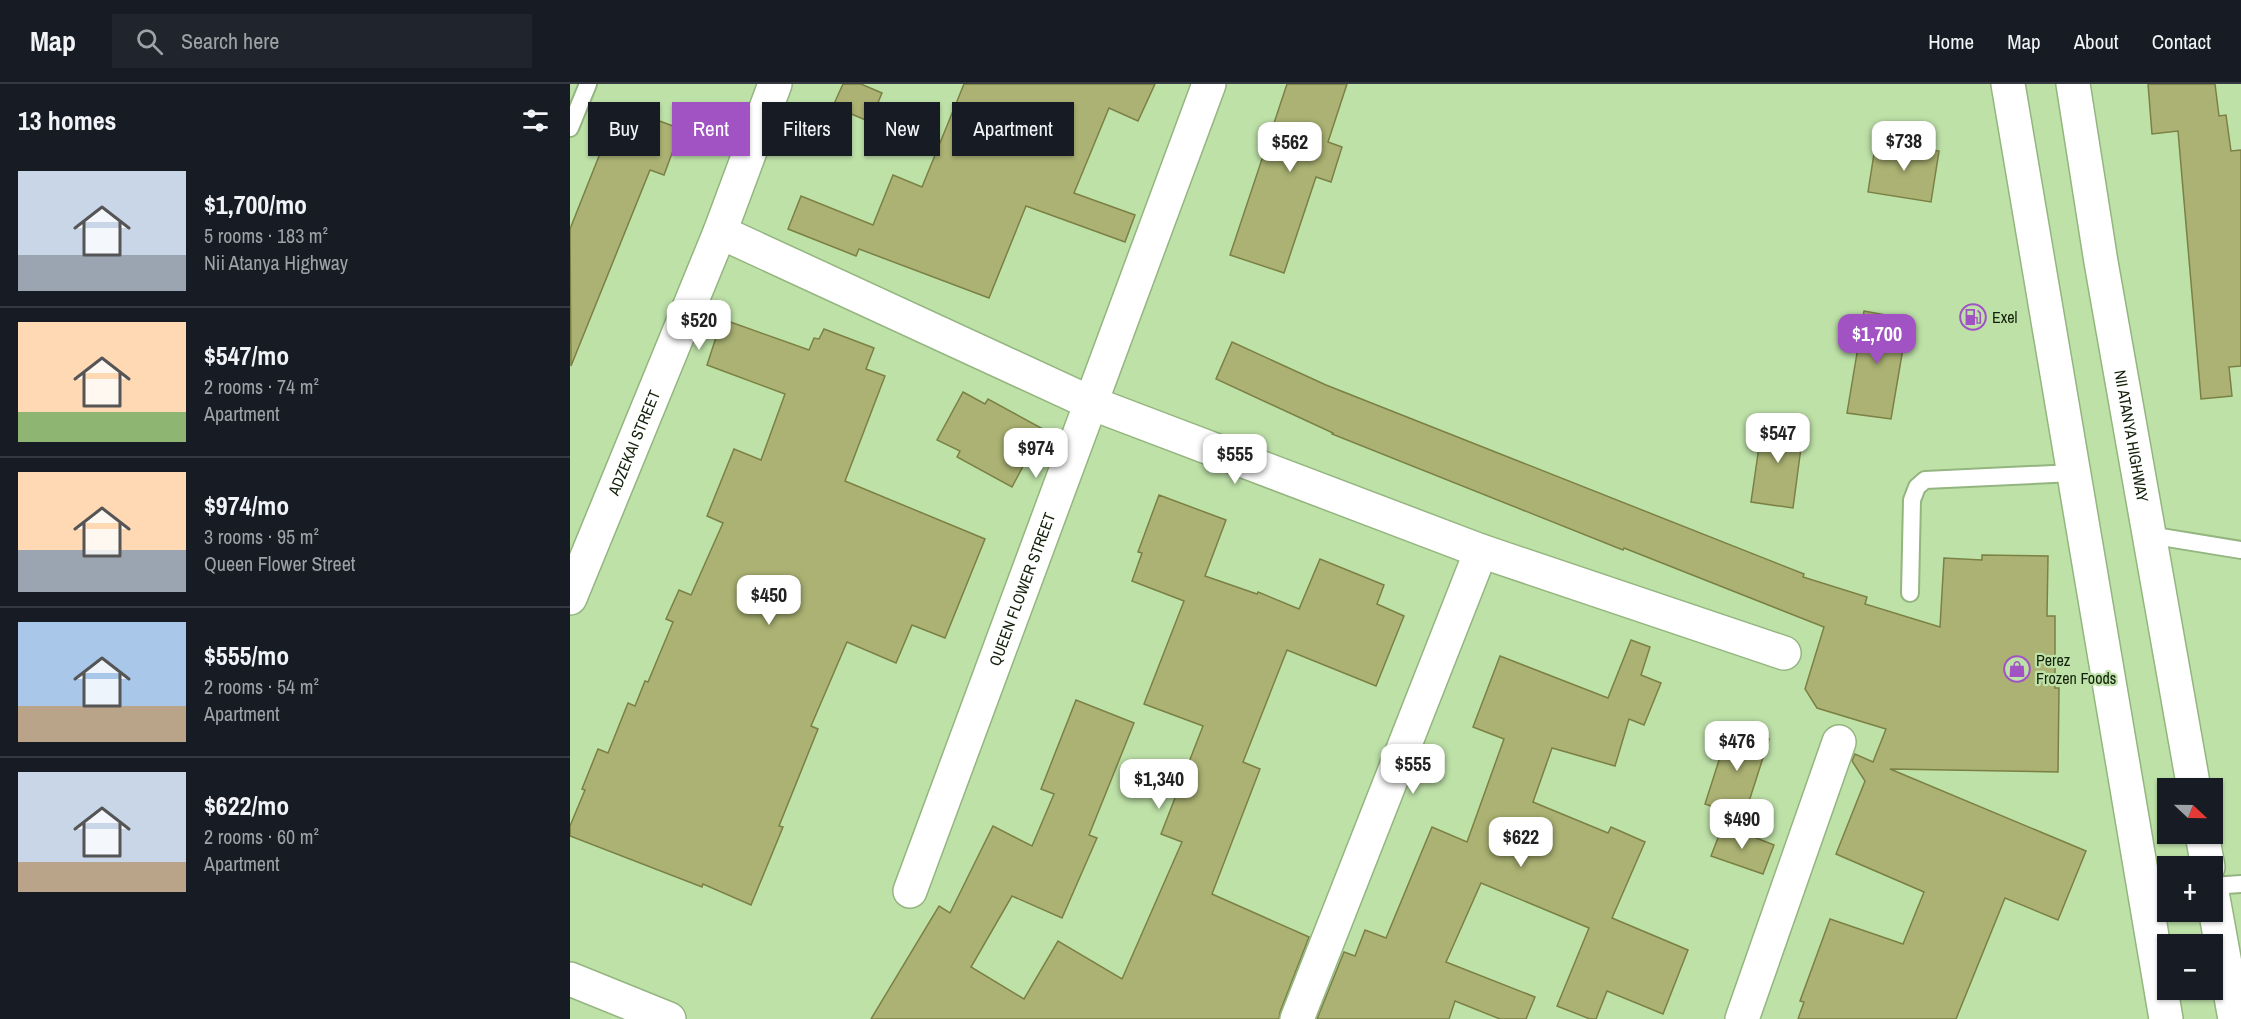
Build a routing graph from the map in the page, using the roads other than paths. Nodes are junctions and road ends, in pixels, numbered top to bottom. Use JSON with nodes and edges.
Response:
{"nodes":[{"id":1,"x":588,"y":84,"type":"edge"},
{"id":2,"x":775,"y":84,"type":"edge"},
{"id":3,"x":1209,"y":84,"type":"edge"},
{"id":4,"x":2007,"y":84,"type":"edge"},
{"id":5,"x":2073,"y":84,"type":"edge"},
{"id":6,"x":570,"y":128,"type":"edge"},
{"id":7,"x":720,"y":232,"type":"junction"},
{"id":8,"x":1091,"y":403,"type":"junction"},
{"id":9,"x":2074,"y":473,"type":"junction"},
{"id":10,"x":2149,"y":535,"type":"junction"},
{"id":11,"x":2241,"y":550,"type":"edge"},
{"id":12,"x":1481,"y":552,"type":"junction"},
{"id":13,"x":1910,"y":593,"type":"dead end"},
{"id":14,"x":570,"y":598,"type":"edge"},
{"id":15,"x":1784,"y":653,"type":"dead end"},
{"id":16,"x":1839,"y":742,"type":"dead end"},
{"id":17,"x":2192,"y":778,"type":"edge"},
{"id":18,"x":2241,"y":884,"type":"edge"},
{"id":19,"x":2223,"y":885,"type":"edge"},
{"id":20,"x":910,"y":891,"type":"dead end"},
{"id":21,"x":2217,"y":922,"type":"edge"},
{"id":22,"x":570,"y":979,"type":"edge"},
{"id":23,"x":669,"y":1019,"type":"edge"},
{"id":24,"x":1297,"y":1019,"type":"edge"},
{"id":25,"x":1742,"y":1019,"type":"edge"},
{"id":26,"x":2166,"y":1019,"type":"edge"},
{"id":27,"x":2235,"y":1019,"type":"edge"}],
"edges":[{"from":1,"to":6,"type":"lane"},
{"from":2,"to":7,"type":"street","name":"ADZEKAI STREET"},
{"from":3,"to":8,"type":"street","name":"QUEEN FLOWER STREET"},
{"from":4,"to":9,"type":"street"},
{"from":5,"to":10,"type":"street","name":"NII ATANYA HIGHWAY"},
{"from":7,"to":8,"type":"street"},
{"from":7,"to":14,"type":"street","name":"ADZEKAI STREET"},
{"from":8,"to":12,"type":"street"},
{"from":8,"to":20,"type":"street","name":"QUEEN FLOWER STREET"},
{"from":9,"to":13,"type":"lane"},
{"from":9,"to":26,"type":"street"},
{"from":10,"to":11,"type":"lane"},
{"from":10,"to":17,"type":"street","name":"NII ATANYA HIGHWAY"},
{"from":12,"to":15,"type":"street"},
{"from":12,"to":24,"type":"street"},
{"from":16,"to":25,"type":"street"},
{"from":18,"to":19,"type":"lane"},
{"from":21,"to":27,"type":"street"},
{"from":22,"to":23,"type":"street"}]}
